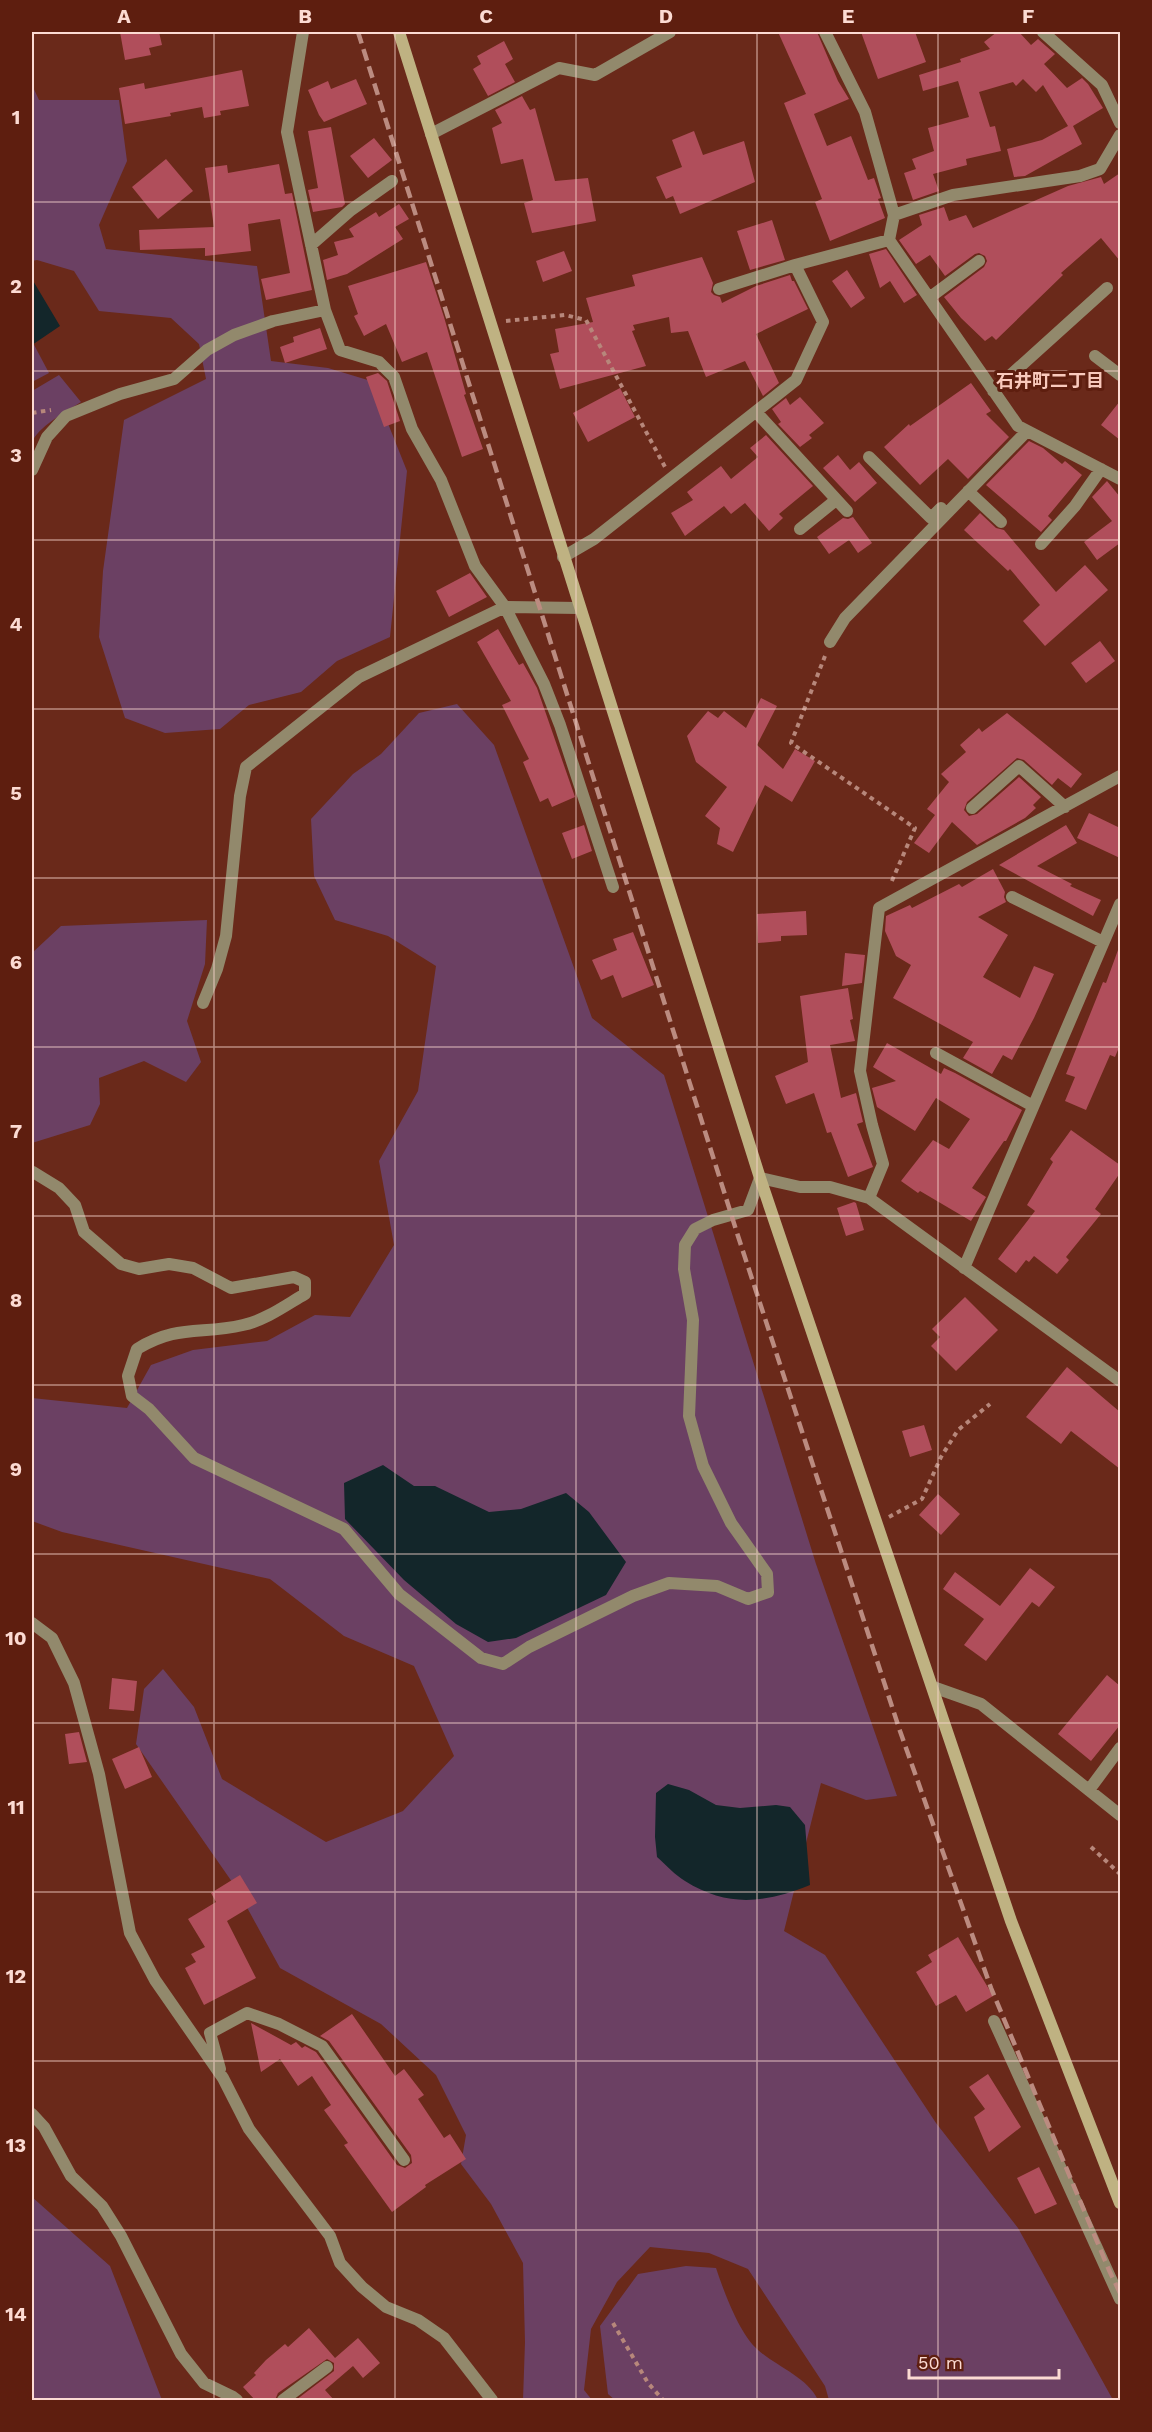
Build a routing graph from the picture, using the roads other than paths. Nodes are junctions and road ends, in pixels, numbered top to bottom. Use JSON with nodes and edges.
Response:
{"nodes":[{"id":1,"x":303,"y":32,"type":"edge"},
{"id":2,"x":399,"y":32,"type":"edge"},
{"id":3,"x":670,"y":32,"type":"edge"},
{"id":4,"x":825,"y":32,"type":"edge"},
{"id":5,"x":1043,"y":32,"type":"edge"},
{"id":6,"x":1120,"y":123,"type":"edge"},
{"id":7,"x":431,"y":134,"type":"junction"},
{"id":8,"x":1120,"y":135,"type":"edge"},
{"id":9,"x":392,"y":181,"type":"dead end"},
{"id":10,"x":894,"y":215,"type":"junction"},
{"id":11,"x":889,"y":240,"type":"junction"},
{"id":12,"x":311,"y":245,"type":"junction"},
{"id":13,"x":979,"y":261,"type":"dead end"},
{"id":14,"x":795,"y":265,"type":"junction"},
{"id":15,"x":1107,"y":288,"type":"dead end"},
{"id":16,"x":719,"y":289,"type":"dead end"},
{"id":17,"x":929,"y":298,"type":"junction"},
{"id":18,"x":325,"y":310,"type":"junction"},
{"id":19,"x":1095,"y":356,"type":"dead end"},
{"id":20,"x":1120,"y":375,"type":"edge"},
{"id":21,"x":993,"y":391,"type":"junction"},
{"id":22,"x":757,"y":412,"type":"junction"},
{"id":23,"x":1027,"y":431,"type":"junction"},
{"id":24,"x":868,"y":458,"type":"dead end"},
{"id":25,"x":1101,"y":469,"type":"junction"},
{"id":26,"x":32,"y":470,"type":"edge"},
{"id":27,"x":1120,"y":479,"type":"edge"},
{"id":28,"x":964,"y":495,"type":"junction"},
{"id":29,"x":836,"y":500,"type":"junction"},
{"id":30,"x":847,"y":511,"type":"dead end"},
{"id":31,"x":1001,"y":522,"type":"dead end"},
{"id":32,"x":800,"y":529,"type":"dead end"},
{"id":33,"x":1041,"y":544,"type":"dead end"},
{"id":34,"x":563,"y":557,"type":"junction"},
{"id":35,"x":505,"y":608,"type":"junction"},
{"id":36,"x":579,"y":608,"type":"junction"},
{"id":37,"x":830,"y":642,"type":"road end"},
{"id":38,"x":1120,"y":776,"type":"edge"},
{"id":39,"x":1065,"y":807,"type":"junction"},
{"id":40,"x":972,"y":808,"type":"dead end"},
{"id":41,"x":614,"y":887,"type":"dead end"},
{"id":42,"x":1012,"y":897,"type":"dead end"},
{"id":43,"x":1120,"y":904,"type":"edge"},
{"id":44,"x":1103,"y":942,"type":"junction"},
{"id":45,"x":203,"y":1003,"type":"dead end"},
{"id":46,"x":936,"y":1053,"type":"dead end"},
{"id":47,"x":1033,"y":1106,"type":"junction"},
{"id":48,"x":33,"y":1172,"type":"dead end"},
{"id":49,"x":760,"y":1178,"type":"junction"},
{"id":50,"x":869,"y":1198,"type":"junction"},
{"id":51,"x":964,"y":1268,"type":"junction"},
{"id":52,"x":1120,"y":1381,"type":"edge"},
{"id":53,"x":32,"y":1623,"type":"edge"},
{"id":54,"x":933,"y":1687,"type":"junction"},
{"id":55,"x":1120,"y":1748,"type":"edge"},
{"id":56,"x":1089,"y":1790,"type":"junction"},
{"id":57,"x":1120,"y":1815,"type":"edge"},
{"id":58,"x":994,"y":2021,"type":"dead end"},
{"id":59,"x":223,"y":2078,"type":"junction"},
{"id":60,"x":32,"y":2114,"type":"edge"},
{"id":61,"x":404,"y":2160,"type":"dead end"},
{"id":62,"x":1120,"y":2203,"type":"edge"},
{"id":63,"x":1120,"y":2300,"type":"edge"},
{"id":64,"x":327,"y":2367,"type":"dead end"},
{"id":65,"x":237,"y":2400,"type":"edge"},
{"id":66,"x":283,"y":2400,"type":"edge"},
{"id":67,"x":492,"y":2400,"type":"edge"}],
"edges":[{"from":1,"to":12,"type":"street"},
{"from":2,"to":7,"type":"street"},
{"from":3,"to":7,"type":"street"},
{"from":4,"to":10,"type":"street"},
{"from":5,"to":6,"type":"street"},
{"from":7,"to":34,"type":"street"},
{"from":8,"to":10,"type":"street"},
{"from":9,"to":12,"type":"street"},
{"from":10,"to":11,"type":"street"},
{"from":11,"to":14,"type":"street"},
{"from":11,"to":17,"type":"street"},
{"from":12,"to":18,"type":"street"},
{"from":13,"to":17,"type":"street"},
{"from":14,"to":16,"type":"street"},
{"from":14,"to":22,"type":"street"},
{"from":15,"to":21,"type":"street"},
{"from":17,"to":21,"type":"street"},
{"from":18,"to":26,"type":"street"},
{"from":18,"to":35,"type":"street"},
{"from":19,"to":20,"type":"street"},
{"from":21,"to":23,"type":"street"},
{"from":22,"to":29,"type":"street"},
{"from":22,"to":34,"type":"street"},
{"from":23,"to":25,"type":"street"},
{"from":23,"to":28,"type":"street"},
{"from":24,"to":28,"type":"street"},
{"from":25,"to":27,"type":"street"},
{"from":25,"to":33,"type":"street"},
{"from":28,"to":31,"type":"street"},
{"from":28,"to":37,"type":"street"},
{"from":29,"to":30,"type":"street"},
{"from":29,"to":32,"type":"street"},
{"from":34,"to":36,"type":"street"},
{"from":35,"to":36,"type":"street"},
{"from":35,"to":41,"type":"street"},
{"from":35,"to":45,"type":"street"},
{"from":36,"to":49,"type":"street"},
{"from":38,"to":39,"type":"street"},
{"from":39,"to":40,"type":"street"},
{"from":39,"to":50,"type":"street"},
{"from":42,"to":44,"type":"street"},
{"from":43,"to":44,"type":"street"},
{"from":44,"to":47,"type":"street"},
{"from":46,"to":47,"type":"street"},
{"from":47,"to":51,"type":"street"},
{"from":48,"to":49,"type":"street"},
{"from":49,"to":50,"type":"street"},
{"from":49,"to":54,"type":"street"},
{"from":50,"to":51,"type":"street"},
{"from":51,"to":52,"type":"street"},
{"from":53,"to":59,"type":"street"},
{"from":54,"to":56,"type":"street"},
{"from":54,"to":62,"type":"street"},
{"from":55,"to":56,"type":"street"},
{"from":56,"to":57,"type":"street"},
{"from":58,"to":63,"type":"street"},
{"from":59,"to":61,"type":"street"},
{"from":59,"to":67,"type":"street"},
{"from":60,"to":65,"type":"street"},
{"from":64,"to":66,"type":"street"}]}
